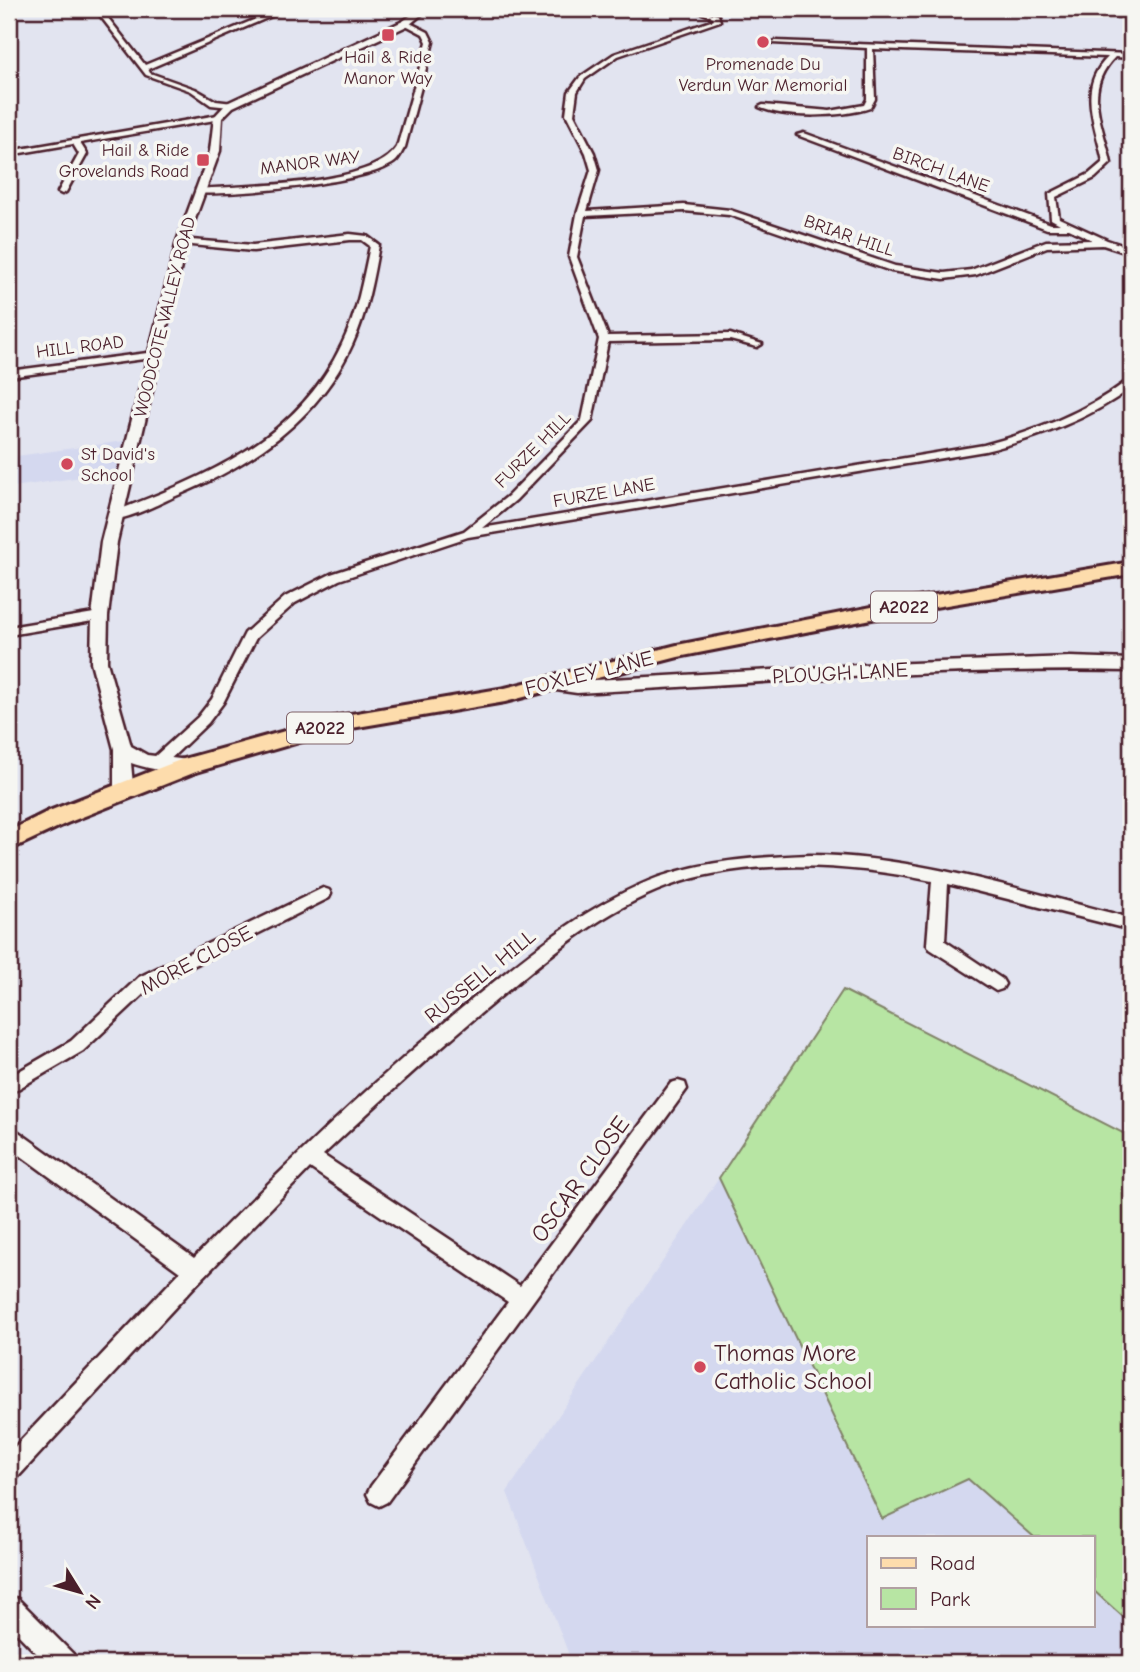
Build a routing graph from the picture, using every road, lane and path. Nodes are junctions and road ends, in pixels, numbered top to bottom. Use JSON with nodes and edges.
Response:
{"nodes":[{"id":1,"x":98,"y":9,"type":"edge"},
{"id":2,"x":285,"y":9,"type":"edge"},
{"id":3,"x":425,"y":9,"type":"edge"},
{"id":4,"x":693,"y":9,"type":"edge"},
{"id":5,"x":1000,"y":9,"type":"edge"},
{"id":6,"x":1131,"y":15,"type":"edge"},
{"id":7,"x":407,"y":23,"type":"junction"},
{"id":8,"x":775,"y":43,"type":"dead end"},
{"id":9,"x":870,"y":46,"type":"junction"},
{"id":10,"x":1114,"y":55,"type":"junction"},
{"id":11,"x":1131,"y":56,"type":"edge"},
{"id":12,"x":145,"y":68,"type":"junction"},
{"id":13,"x":230,"y":105,"type":"junction"},
{"id":14,"x":763,"y":107,"type":"dead end"},
{"id":15,"x":218,"y":117,"type":"junction"},
{"id":16,"x":801,"y":135,"type":"dead end"},
{"id":17,"x":76,"y":143,"type":"junction"},
{"id":18,"x":9,"y":153,"type":"edge"},
{"id":19,"x":199,"y":191,"type":"junction"},
{"id":20,"x":62,"y":192,"type":"dead end"},
{"id":21,"x":581,"y":214,"type":"junction"},
{"id":22,"x":1071,"y":228,"type":"junction"},
{"id":23,"x":182,"y":242,"type":"junction"},
{"id":24,"x":1104,"y":242,"type":"junction"},
{"id":25,"x":1131,"y":251,"type":"edge"},
{"id":26,"x":604,"y":339,"type":"junction"},
{"id":27,"x":757,"y":344,"type":"dead end"},
{"id":28,"x":155,"y":355,"type":"junction"},
{"id":29,"x":9,"y":374,"type":"edge"},
{"id":30,"x":1131,"y":383,"type":"edge"},
{"id":31,"x":115,"y":516,"type":"junction"},
{"id":32,"x":466,"y":534,"type":"junction"},
{"id":33,"x":1131,"y":568,"type":"edge"},
{"id":34,"x":100,"y":616,"type":"junction"},
{"id":35,"x":9,"y":631,"type":"edge"},
{"id":36,"x":1131,"y":665,"type":"edge"},
{"id":37,"x":549,"y":684,"type":"junction"},
{"id":38,"x":123,"y":748,"type":"junction"},
{"id":39,"x":158,"y":762,"type":"junction"},
{"id":40,"x":188,"y":766,"type":"junction"},
{"id":41,"x":122,"y":790,"type":"junction"},
{"id":42,"x":58,"y":817,"type":"junction"},
{"id":43,"x":9,"y":830,"type":"edge"},
{"id":44,"x":9,"y":841,"type":"edge"},
{"id":45,"x":940,"y":878,"type":"junction"},
{"id":46,"x":323,"y":894,"type":"dead end"},
{"id":47,"x":1131,"y":924,"type":"edge"},
{"id":48,"x":996,"y":984,"type":"dead end"},
{"id":49,"x":9,"y":1086,"type":"edge"},
{"id":50,"x":678,"y":1089,"type":"dead end"},
{"id":51,"x":9,"y":1136,"type":"edge"},
{"id":52,"x":308,"y":1156,"type":"junction"},
{"id":53,"x":195,"y":1271,"type":"junction"},
{"id":54,"x":523,"y":1300,"type":"junction"},
{"id":55,"x":9,"y":1470,"type":"edge"},
{"id":56,"x":379,"y":1494,"type":"dead end"},
{"id":57,"x":9,"y":1608,"type":"edge"},
{"id":58,"x":64,"y":1663,"type":"edge"}],
"edges":[{"from":1,"to":12,"type":"street"},
{"from":2,"to":12,"type":"street"},
{"from":3,"to":7,"type":"street"},
{"from":4,"to":21,"type":"street"},
{"from":5,"to":6,"type":"street"},
{"from":7,"to":13,"type":"street"},
{"from":7,"to":19,"type":"street","name":"MANOR WAY"},
{"from":8,"to":9,"type":"street"},
{"from":9,"to":10,"type":"street"},
{"from":9,"to":14,"type":"street"},
{"from":10,"to":11,"type":"street"},
{"from":10,"to":22,"type":"street"},
{"from":12,"to":13,"type":"street"},
{"from":13,"to":15,"type":"street"},
{"from":15,"to":17,"type":"street"},
{"from":15,"to":19,"type":"street","name":"WOODCOTE VALLEY ROAD"},
{"from":16,"to":22,"type":"street","name":"BIRCH LANE"},
{"from":17,"to":18,"type":"street"},
{"from":17,"to":20,"type":"street"},
{"from":19,"to":23,"type":"street","name":"WOODCOTE VALLEY ROAD"},
{"from":21,"to":24,"type":"street","name":"BRIAR HILL"},
{"from":21,"to":26,"type":"street"},
{"from":22,"to":24,"type":"street","name":"BIRCH LANE"},
{"from":23,"to":28,"type":"street","name":"WOODCOTE VALLEY ROAD"},
{"from":23,"to":31,"type":"street"},
{"from":24,"to":25,"type":"street","name":"BIRCH LANE"},
{"from":26,"to":27,"type":"street"},
{"from":26,"to":32,"type":"street","name":"FURZE HILL"},
{"from":28,"to":29,"type":"street","name":"HILL ROAD"},
{"from":28,"to":31,"type":"street","name":"WOODCOTE VALLEY ROAD"},
{"from":30,"to":32,"type":"street","name":"FURZE LANE"},
{"from":31,"to":34,"type":"street","name":"WOODCOTE VALLEY ROAD"},
{"from":32,"to":39,"type":"street","name":"FURZE LANE"},
{"from":33,"to":37,"type":"main road","name":"FOXLEY LANE","number":"A2022"},
{"from":34,"to":35,"type":"street"},
{"from":34,"to":38,"type":"street","name":"WOODCOTE VALLEY ROAD"},
{"from":36,"to":37,"type":"main road","name":"PLOUGH LANE"},
{"from":37,"to":40,"type":"main road","name":"FOXLEY LANE","number":"A2022"},
{"from":38,"to":39,"type":"street"},
{"from":38,"to":41,"type":"street","name":"WOODCOTE VALLEY ROAD"},
{"from":39,"to":40,"type":"street"},
{"from":40,"to":41,"type":"main road","name":"FOXLEY LANE","number":"A2022"},
{"from":41,"to":42,"type":"main road","name":"FOXLEY LANE","number":"A2022"},
{"from":42,"to":43,"type":"main road","number":"A2022"},
{"from":42,"to":44,"type":"main road","number":"A2022"},
{"from":45,"to":47,"type":"street","name":"RUSSELL HILL"},
{"from":45,"to":48,"type":"street"},
{"from":45,"to":52,"type":"street","name":"RUSSELL HILL"},
{"from":46,"to":49,"type":"street","name":"MORE CLOSE"},
{"from":50,"to":54,"type":"street","name":"OSCAR CLOSE"},
{"from":51,"to":53,"type":"street"},
{"from":52,"to":53,"type":"street","name":"RUSSELL HILL"},
{"from":52,"to":54,"type":"street"},
{"from":53,"to":55,"type":"street","name":"RUSSELL HILL"},
{"from":54,"to":56,"type":"street","name":"OSCAR CLOSE"},
{"from":57,"to":58,"type":"street"}]}
